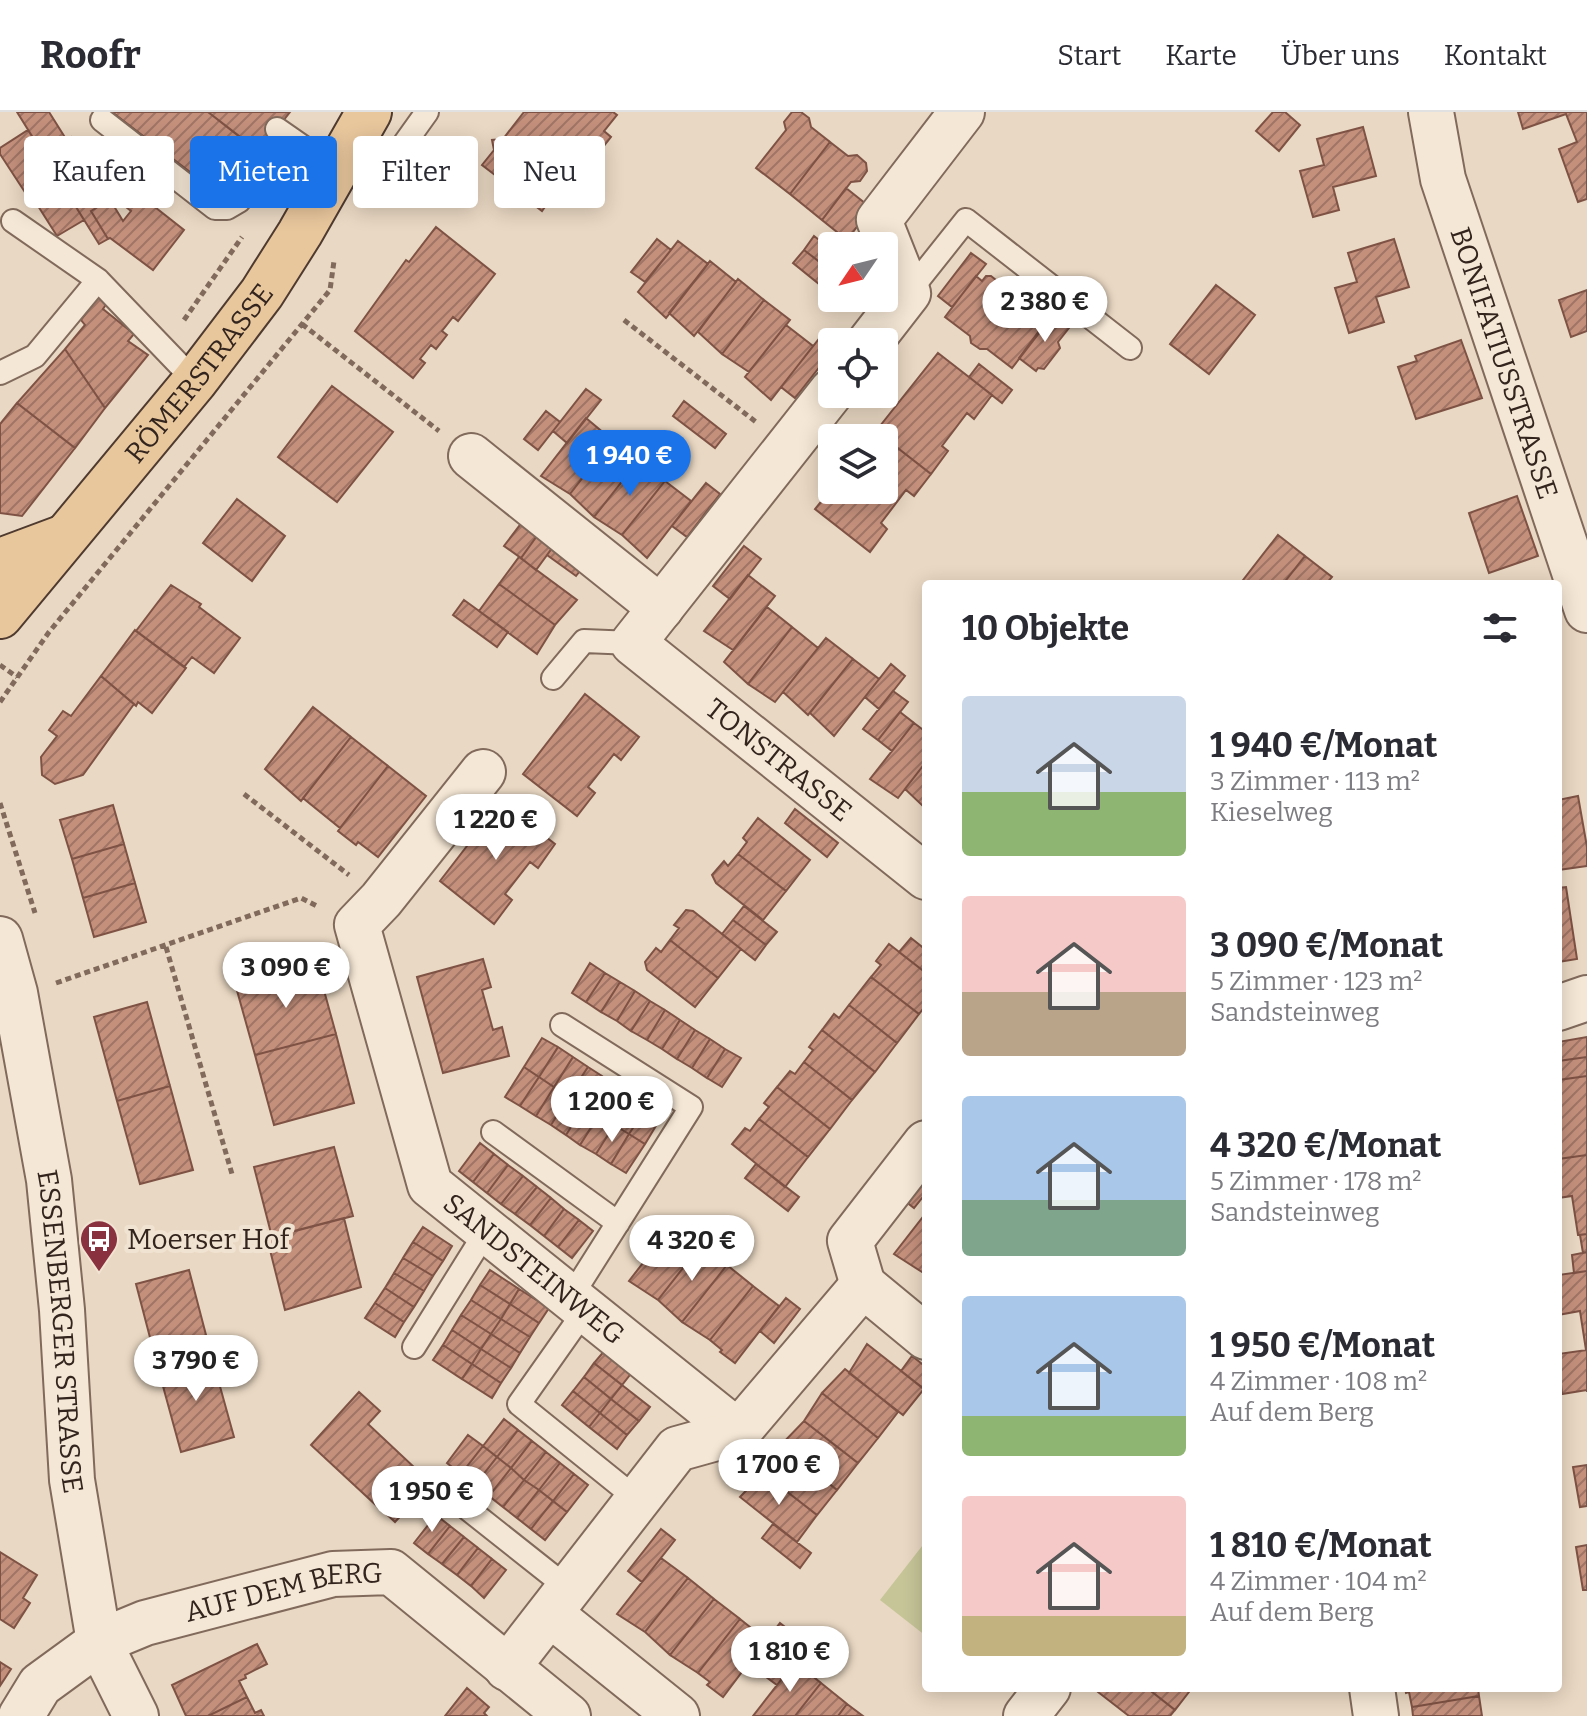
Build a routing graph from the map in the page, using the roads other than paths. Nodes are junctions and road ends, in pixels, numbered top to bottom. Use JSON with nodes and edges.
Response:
{"nodes":[{"id":1,"x":427,"y":112,"type":"edge"},
{"id":2,"x":962,"y":112,"type":"edge"},
{"id":3,"x":1431,"y":112,"type":"edge"},
{"id":4,"x":102,"y":120,"type":"dead end"},
{"id":5,"x":410,"y":136,"type":"edge"},
{"id":6,"x":353,"y":142,"type":"edge"},
{"id":7,"x":13,"y":221,"type":"dead end"},
{"id":8,"x":98,"y":280,"type":"junction"},
{"id":9,"x":908,"y":293,"type":"junction"},
{"id":10,"x":881,"y":328,"type":"edge"},
{"id":11,"x":1130,"y":348,"type":"dead end"},
{"id":12,"x":0,"y":373,"type":"edge"},
{"id":13,"x":195,"y":381,"type":"junction"},
{"id":14,"x":819,"y":408,"type":"edge"},
{"id":15,"x":471,"y":456,"type":"road end"},
{"id":16,"x":64,"y":537,"type":"junction"},
{"id":17,"x":0,"y":561,"type":"edge"},
{"id":18,"x":661,"y":608,"type":"junction"},
{"id":19,"x":1587,"y":610,"type":"edge"},
{"id":20,"x":0,"y":616,"type":"edge"},
{"id":21,"x":633,"y":643,"type":"junction"},
{"id":22,"x":553,"y":678,"type":"dead end"},
{"id":23,"x":483,"y":772,"type":"dead end"},
{"id":24,"x":922,"y":874,"type":"edge"},
{"id":25,"x":0,"y":939,"type":"edge"},
{"id":26,"x":1587,"y":998,"type":"edge"},
{"id":27,"x":1562,"y":1007,"type":"edge"},
{"id":28,"x":562,"y":1025,"type":"dead end"},
{"id":29,"x":493,"y":1132,"type":"dead end"},
{"id":30,"x":922,"y":1148,"type":"edge"},
{"id":31,"x":618,"y":1223,"type":"junction"},
{"id":32,"x":487,"y":1230,"type":"junction"},
{"id":33,"x":863,"y":1285,"type":"junction"},
{"id":34,"x":578,"y":1303,"type":"junction"},
{"id":35,"x":922,"y":1334,"type":"edge"},
{"id":36,"x":414,"y":1347,"type":"dead end"},
{"id":37,"x":738,"y":1432,"type":"junction"},
{"id":38,"x":439,"y":1486,"type":"dead end"},
{"id":39,"x":638,"y":1500,"type":"junction"},
{"id":40,"x":559,"y":1602,"type":"junction"},
{"id":41,"x":99,"y":1642,"type":"junction"},
{"id":42,"x":507,"y":1668,"type":"junction"},
{"id":43,"x":1045,"y":1692,"type":"edge"},
{"id":44,"x":1373,"y":1692,"type":"edge"},
{"id":45,"x":650,"y":1708,"type":"edge"},
{"id":46,"x":21,"y":1716,"type":"edge"},
{"id":47,"x":136,"y":1716,"type":"edge"},
{"id":48,"x":568,"y":1716,"type":"edge"},
{"id":49,"x":1026,"y":1716,"type":"edge"},
{"id":50,"x":1376,"y":1716,"type":"edge"}],
"edges":[{"from":1,"to":5,"type":"lane"},
{"from":2,"to":9,"type":"street"},
{"from":3,"to":19,"type":"street","name":"BONIFATIUSSTRASSE"},
{"from":4,"to":6,"type":"lane"},
{"from":6,"to":13,"type":"main road","name":"RÖMERSTRASSE"},
{"from":7,"to":8,"type":"lane"},
{"from":8,"to":12,"type":"lane"},
{"from":8,"to":13,"type":"lane"},
{"from":9,"to":10,"type":"street"},
{"from":9,"to":11,"type":"lane"},
{"from":13,"to":16,"type":"main road","name":"RÖMERSTRASSE"},
{"from":14,"to":18,"type":"street"},
{"from":15,"to":18,"type":"street"},
{"from":16,"to":17,"type":"main road"},
{"from":16,"to":20,"type":"main road","name":"RÖMERSTRASSE"},
{"from":18,"to":21,"type":"street"},
{"from":21,"to":22,"type":"lane"},
{"from":21,"to":24,"type":"street","name":"TONSTRASSE"},
{"from":23,"to":32,"type":"street","name":"SANDSTEINWEG"},
{"from":25,"to":41,"type":"street","name":"ESSENBERGER STRASSE"},
{"from":26,"to":27,"type":"street"},
{"from":28,"to":31,"type":"lane"},
{"from":29,"to":31,"type":"lane"},
{"from":30,"to":33,"type":"street"},
{"from":31,"to":34,"type":"lane"},
{"from":32,"to":34,"type":"street","name":"SANDSTEINWEG"},
{"from":32,"to":36,"type":"lane"},
{"from":33,"to":35,"type":"street"},
{"from":33,"to":37,"type":"street"},
{"from":34,"to":37,"type":"street","name":"SANDSTEINWEG"},
{"from":34,"to":39,"type":"lane"},
{"from":37,"to":39,"type":"street"},
{"from":38,"to":40,"type":"lane"},
{"from":39,"to":40,"type":"street"},
{"from":40,"to":42,"type":"street"},
{"from":40,"to":45,"type":"street"},
{"from":41,"to":42,"type":"street","name":"AUF DEM BERG"},
{"from":41,"to":46,"type":"street","name":"AUF DEM BERG"},
{"from":41,"to":47,"type":"street","name":"ESSENBERGER STRASSE"},
{"from":42,"to":48,"type":"street","name":"AUF DEM BERG"},
{"from":43,"to":49,"type":"street"},
{"from":44,"to":50,"type":"street"}]}
